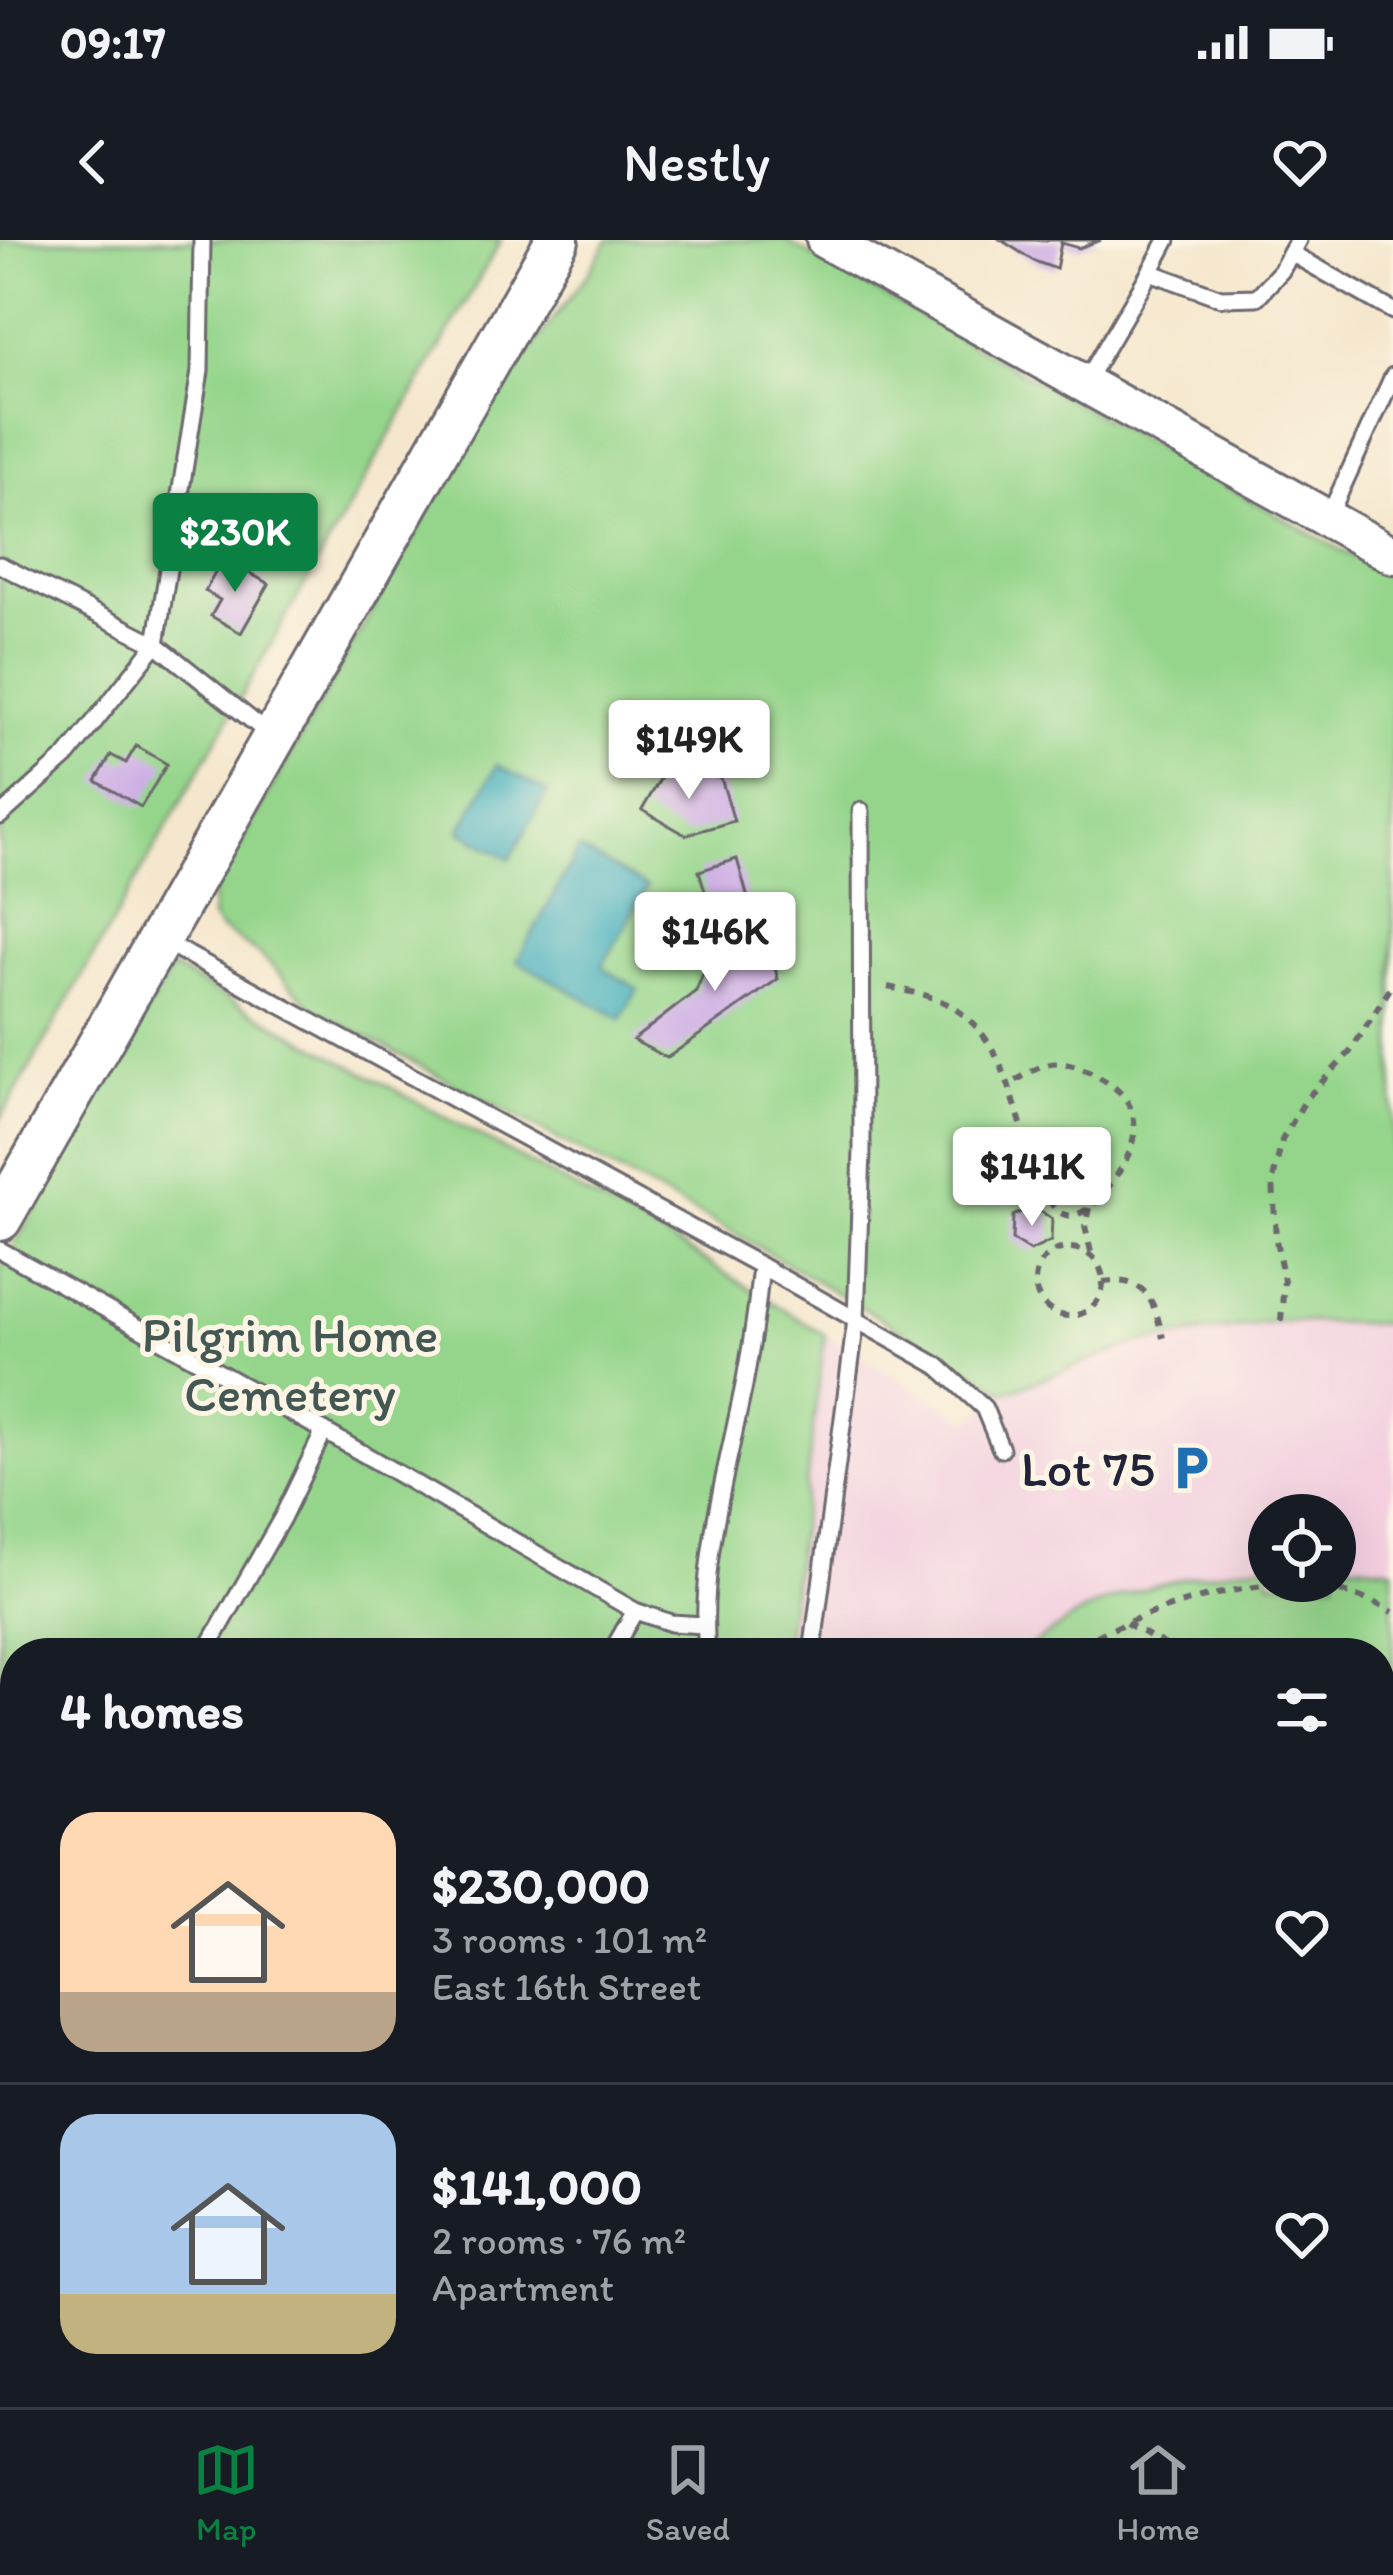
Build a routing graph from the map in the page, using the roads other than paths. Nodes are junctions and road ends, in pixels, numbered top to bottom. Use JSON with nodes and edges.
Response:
{"nodes":[{"id":1,"x":202,"y":240,"type":"edge"},
{"id":2,"x":556,"y":240,"type":"edge"},
{"id":3,"x":825,"y":240,"type":"edge"},
{"id":4,"x":1167,"y":240,"type":"edge"},
{"id":5,"x":1295,"y":247,"type":"edge"},
{"id":6,"x":1150,"y":272,"type":"junction"},
{"id":7,"x":1393,"y":311,"type":"edge"},
{"id":8,"x":1393,"y":376,"type":"edge"},
{"id":9,"x":1084,"y":386,"type":"junction"},
{"id":10,"x":1328,"y":519,"type":"junction"},
{"id":11,"x":1393,"y":555,"type":"edge"},
{"id":12,"x":0,"y":565,"type":"edge"},
{"id":13,"x":156,"y":644,"type":"junction"},
{"id":14,"x":274,"y":738,"type":"junction"},
{"id":15,"x":861,"y":812,"type":"dead end"},
{"id":16,"x":0,"y":816,"type":"edge"},
{"id":17,"x":158,"y":939,"type":"junction"},
{"id":18,"x":0,"y":1219,"type":"edge"},
{"id":19,"x":0,"y":1250,"type":"edge"},
{"id":20,"x":761,"y":1266,"type":"junction"},
{"id":21,"x":856,"y":1320,"type":"junction"},
{"id":22,"x":324,"y":1431,"type":"junction"},
{"id":23,"x":1001,"y":1449,"type":"dead end"},
{"id":24,"x":634,"y":1611,"type":"junction"},
{"id":25,"x":704,"y":1625,"type":"junction"},
{"id":26,"x":214,"y":1638,"type":"edge"},
{"id":27,"x":619,"y":1638,"type":"edge"},
{"id":28,"x":705,"y":1638,"type":"edge"},
{"id":29,"x":814,"y":1638,"type":"edge"}],
"edges":[{"from":1,"to":13,"type":"lane"},
{"from":2,"to":14,"type":"main road"},
{"from":3,"to":9,"type":"street"},
{"from":4,"to":6,"type":"lane"},
{"from":5,"to":6,"type":"lane"},
{"from":5,"to":7,"type":"lane"},
{"from":6,"to":9,"type":"lane"},
{"from":8,"to":10,"type":"lane"},
{"from":9,"to":10,"type":"street"},
{"from":10,"to":11,"type":"street"},
{"from":12,"to":13,"type":"lane"},
{"from":13,"to":14,"type":"lane"},
{"from":13,"to":16,"type":"lane"},
{"from":14,"to":17,"type":"main road"},
{"from":15,"to":21,"type":"lane"},
{"from":17,"to":18,"type":"main road"},
{"from":17,"to":20,"type":"lane"},
{"from":19,"to":22,"type":"lane"},
{"from":20,"to":21,"type":"lane"},
{"from":20,"to":25,"type":"lane"},
{"from":21,"to":23,"type":"lane"},
{"from":21,"to":29,"type":"lane"},
{"from":22,"to":24,"type":"lane"},
{"from":22,"to":26,"type":"lane"},
{"from":24,"to":25,"type":"lane"},
{"from":24,"to":27,"type":"lane"},
{"from":25,"to":28,"type":"lane"}]}
